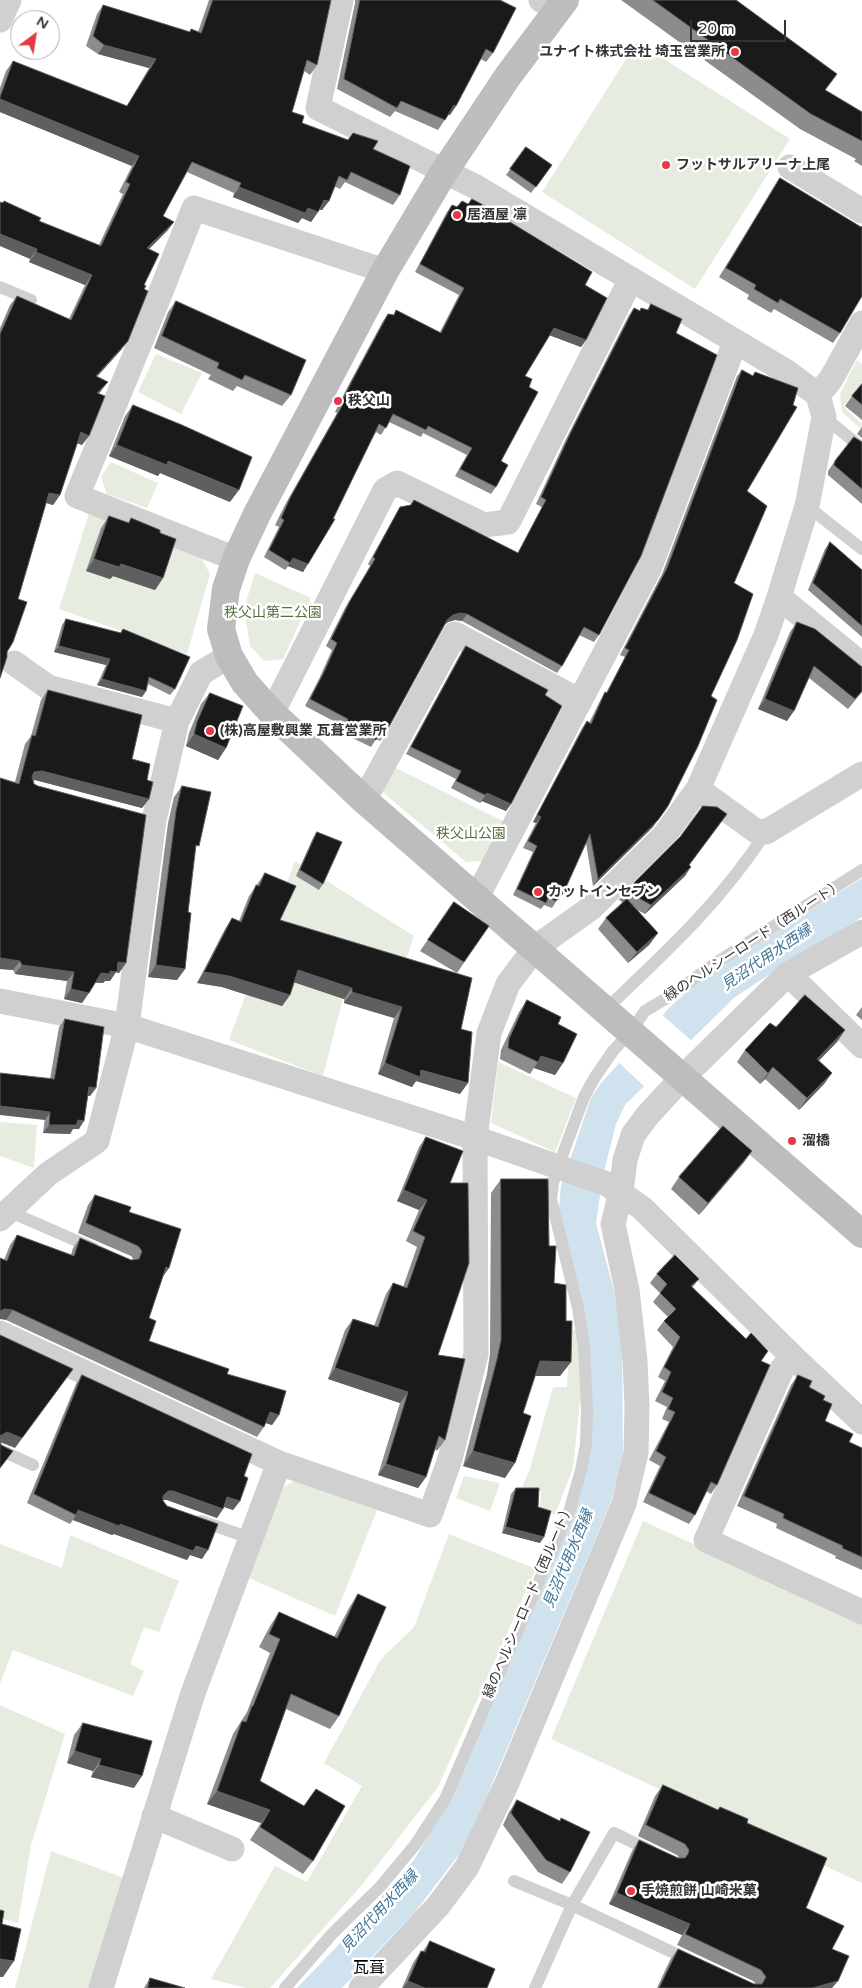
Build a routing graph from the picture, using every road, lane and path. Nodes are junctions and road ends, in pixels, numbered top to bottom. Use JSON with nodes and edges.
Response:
{"nodes":[{"id":1,"x":9,"y":0,"type":"edge"},
{"id":2,"x":341,"y":0,"type":"edge"},
{"id":3,"x":555,"y":3,"type":"edge"},
{"id":4,"x":0,"y":20,"type":"edge"},
{"id":5,"x":790,"y":168,"type":"dead end"},
{"id":6,"x":444,"y":172,"type":"junction"},
{"id":7,"x":862,"y":211,"type":"edge"},
{"id":8,"x":385,"y":271,"type":"junction"},
{"id":9,"x":631,"y":280,"type":"junction"},
{"id":10,"x":0,"y":287,"type":"edge"},
{"id":11,"x":31,"y":300,"type":"edge"},
{"id":12,"x":862,"y":323,"type":"edge"},
{"id":13,"x":735,"y":342,"type":"junction"},
{"id":14,"x":821,"y":406,"type":"junction"},
{"id":15,"x":862,"y":448,"type":"edge"},
{"id":16,"x":807,"y":506,"type":"junction"},
{"id":17,"x":862,"y":549,"type":"edge"},
{"id":18,"x":236,"y":559,"type":"junction"},
{"id":19,"x":779,"y":597,"type":"junction"},
{"id":20,"x":229,"y":656,"type":"junction"},
{"id":21,"x":14,"y":663,"type":"dead end"},
{"id":22,"x":862,"y":665,"type":"edge"},
{"id":23,"x":580,"y":701,"type":"junction"},
{"id":24,"x":272,"y":713,"type":"junction"},
{"id":25,"x":176,"y":721,"type":"junction"},
{"id":26,"x":862,"y":774,"type":"edge"},
{"id":27,"x":698,"y":789,"type":"junction"},
{"id":28,"x":364,"y":800,"type":"junction"},
{"id":29,"x":766,"y":832,"type":"junction"},
{"id":30,"x":862,"y":870,"type":"edge"},
{"id":31,"x":477,"y":897,"type":"junction"},
{"id":32,"x":862,"y":932,"type":"edge"},
{"id":33,"x":535,"y":948,"type":"junction"},
{"id":34,"x":788,"y":974,"type":"junction"},
{"id":35,"x":0,"y":1001,"type":"edge"},
{"id":36,"x":606,"y":1009,"type":"junction"},
{"id":37,"x":127,"y":1026,"type":"junction"},
{"id":38,"x":631,"y":1032,"type":"junction"},
{"id":39,"x":862,"y":1046,"type":"edge"},
{"id":40,"x":678,"y":1072,"type":"junction"},
{"id":41,"x":475,"y":1138,"type":"junction"},
{"id":42,"x":557,"y":1169,"type":"junction"},
{"id":43,"x":614,"y":1188,"type":"junction"},
{"id":44,"x":4,"y":1215,"type":"edge"},
{"id":45,"x":862,"y":1234,"type":"edge"},
{"id":46,"x":109,"y":1255,"type":"edge"},
{"id":47,"x":0,"y":1333,"type":"edge"},
{"id":48,"x":793,"y":1357,"type":"junction"},
{"id":49,"x":862,"y":1422,"type":"edge"},
{"id":50,"x":0,"y":1450,"type":"edge"},
{"id":51,"x":279,"y":1463,"type":"junction"},
{"id":52,"x":33,"y":1465,"type":"dead end"},
{"id":53,"x":190,"y":1517,"type":"edge"},
{"id":54,"x":250,"y":1538,"type":"junction"},
{"id":55,"x":862,"y":1612,"type":"edge"},
{"id":56,"x":154,"y":1816,"type":"junction"},
{"id":57,"x":232,"y":1849,"type":"dead end"},
{"id":58,"x":665,"y":1858,"type":"edge"},
{"id":59,"x":514,"y":1882,"type":"dead end"},
{"id":60,"x":572,"y":1905,"type":"junction"},
{"id":61,"x":696,"y":1963,"type":"edge"},
{"id":62,"x":100,"y":1988,"type":"edge"},
{"id":63,"x":285,"y":1988,"type":"edge"},
{"id":64,"x":361,"y":1988,"type":"edge"},
{"id":65,"x":535,"y":1988,"type":"edge"}],
"edges":[{"from":1,"to":4,"type":"street"},
{"from":2,"to":6,"type":"street"},
{"from":3,"to":6,"type":"street"},
{"from":5,"to":7,"type":"street"},
{"from":6,"to":8,"type":"street"},
{"from":6,"to":9,"type":"street"},
{"from":8,"to":18,"type":"street"},
{"from":8,"to":18,"type":"street"},
{"from":9,"to":13,"type":"street"},
{"from":9,"to":24,"type":"street"},
{"from":10,"to":11,"type":"lane"},
{"from":12,"to":14,"type":"street"},
{"from":13,"to":14,"type":"street"},
{"from":13,"to":23,"type":"street"},
{"from":14,"to":15,"type":"lane"},
{"from":14,"to":16,"type":"street"},
{"from":16,"to":17,"type":"lane"},
{"from":16,"to":19,"type":"street"},
{"from":18,"to":20,"type":"street"},
{"from":19,"to":22,"type":"street"},
{"from":19,"to":27,"type":"street"},
{"from":20,"to":24,"type":"street"},
{"from":20,"to":25,"type":"street"},
{"from":21,"to":25,"type":"street"},
{"from":23,"to":28,"type":"street"},
{"from":23,"to":31,"type":"street"},
{"from":24,"to":28,"type":"street"},
{"from":25,"to":37,"type":"street"},
{"from":26,"to":29,"type":"street"},
{"from":27,"to":29,"type":"street"},
{"from":27,"to":33,"type":"street"},
{"from":28,"to":31,"type":"street"},
{"from":29,"to":36,"type":"lane"},
{"from":30,"to":38,"type":"lane","name":"緑のヘルシーロード（西ルート）"},
{"from":31,"to":33,"type":"street"},
{"from":32,"to":34,"type":"street"},
{"from":33,"to":36,"type":"street"},
{"from":33,"to":41,"type":"street"},
{"from":34,"to":39,"type":"street"},
{"from":34,"to":40,"type":"street"},
{"from":35,"to":37,"type":"street"},
{"from":36,"to":38,"type":"street"},
{"from":37,"to":41,"type":"street"},
{"from":37,"to":44,"type":"street"},
{"from":38,"to":40,"type":"street"},
{"from":38,"to":42,"type":"lane","name":"緑のヘルシーロード（西ルート）"},
{"from":40,"to":43,"type":"street"},
{"from":40,"to":45,"type":"street"},
{"from":41,"to":42,"type":"street"},
{"from":41,"to":51,"type":"street"},
{"from":42,"to":43,"type":"street"},
{"from":42,"to":63,"type":"lane","name":"緑のヘルシーロード（西ルート）"},
{"from":43,"to":48,"type":"street"},
{"from":43,"to":64,"type":"street"},
{"from":44,"to":46,"type":"lane"},
{"from":47,"to":51,"type":"street"},
{"from":48,"to":49,"type":"street"},
{"from":48,"to":55,"type":"street"},
{"from":50,"to":52,"type":"lane"},
{"from":51,"to":54,"type":"street"},
{"from":53,"to":54,"type":"lane"},
{"from":54,"to":56,"type":"street"},
{"from":56,"to":57,"type":"street"},
{"from":56,"to":62,"type":"street"},
{"from":58,"to":60,"type":"lane"},
{"from":59,"to":60,"type":"lane"},
{"from":60,"to":61,"type":"lane"},
{"from":60,"to":65,"type":"lane"}]}
